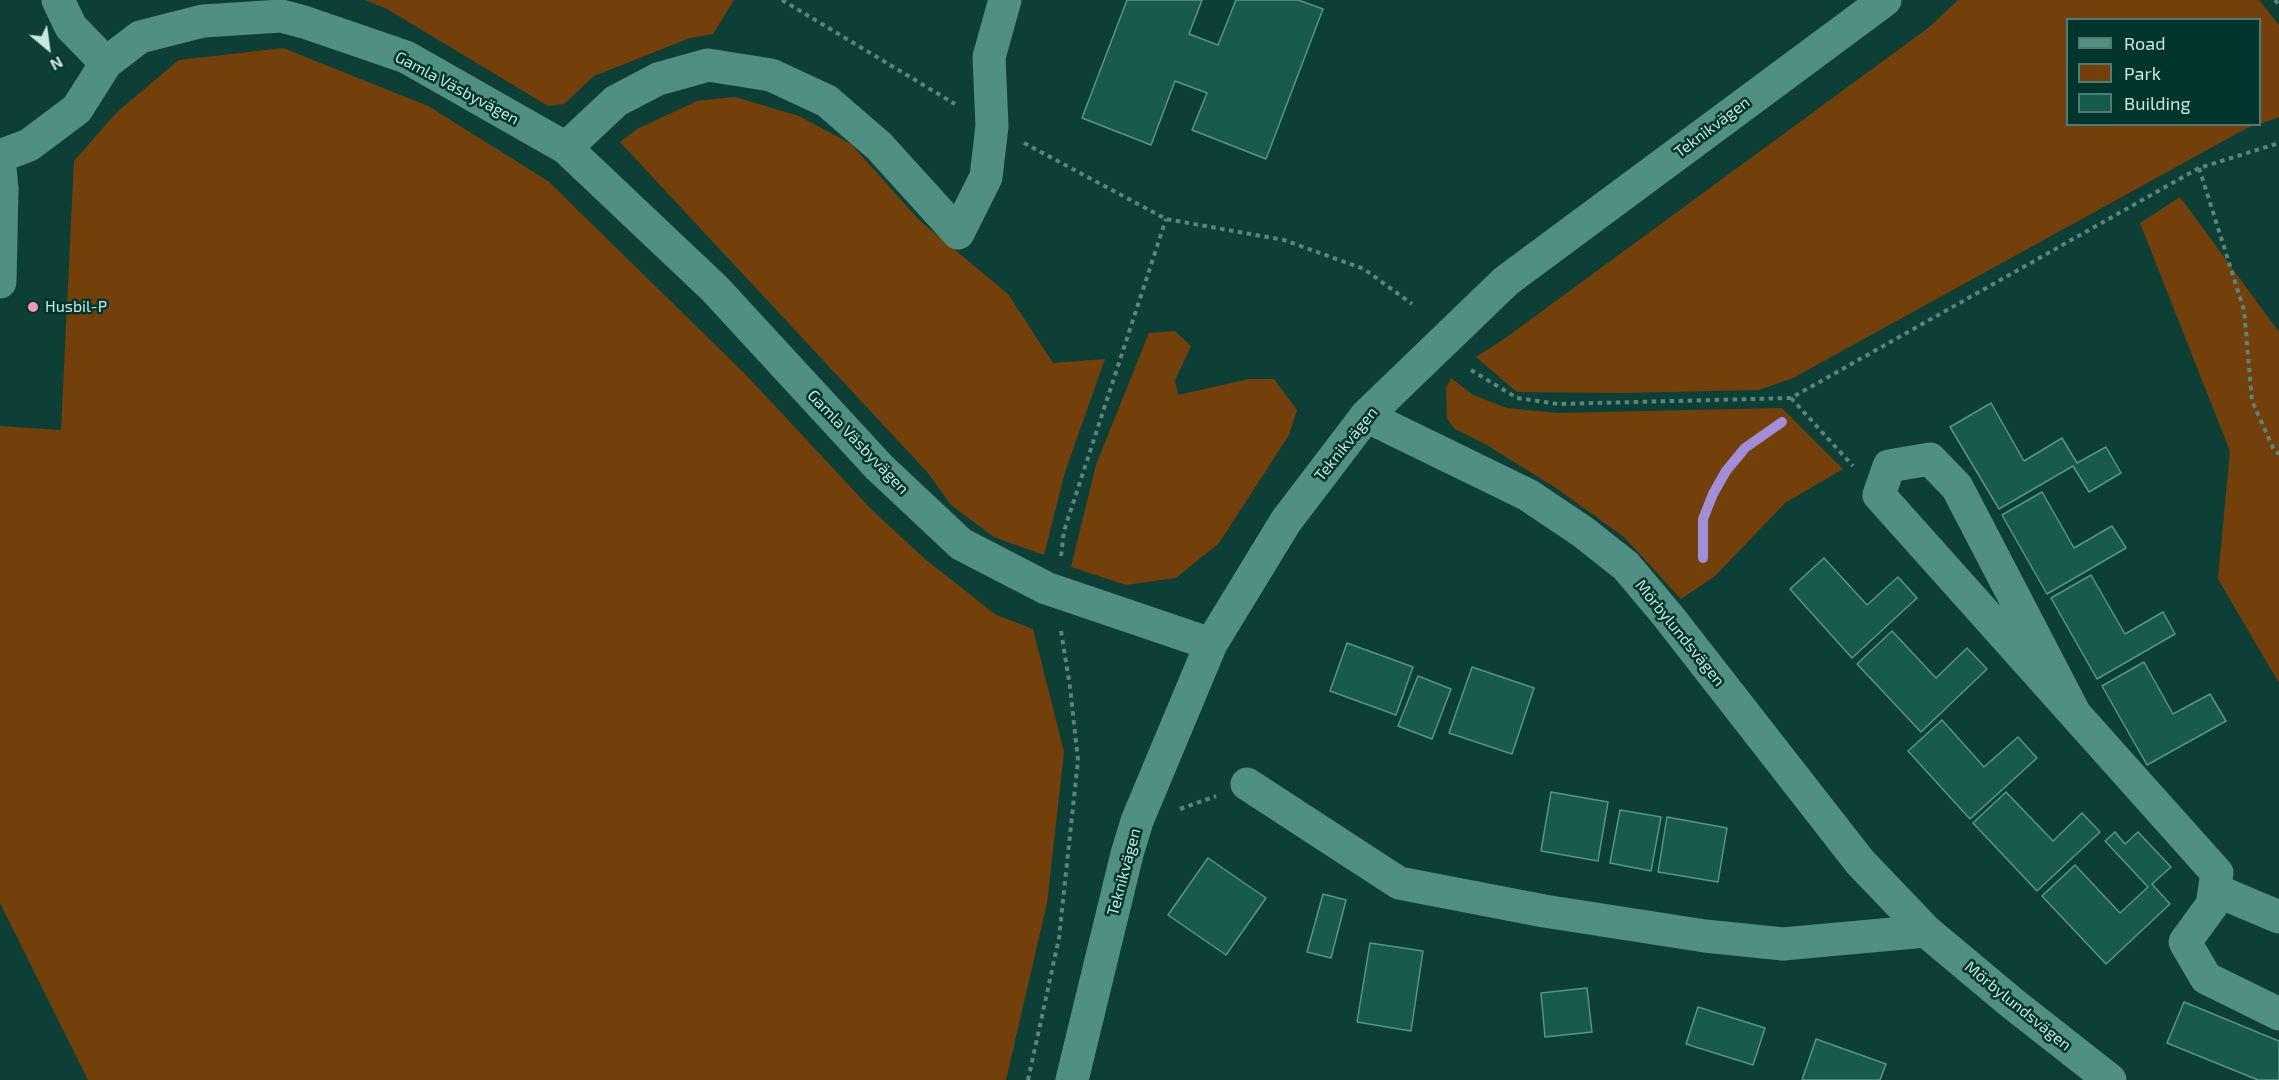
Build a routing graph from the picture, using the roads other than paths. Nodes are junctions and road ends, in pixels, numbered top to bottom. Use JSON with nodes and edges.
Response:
{"nodes":[{"id":1,"x":58,"y":0,"type":"edge"},
{"id":2,"x":1005,"y":0,"type":"edge"},
{"id":3,"x":1885,"y":0,"type":"edge"},
{"id":4,"x":106,"y":63,"type":"junction"},
{"id":5,"x":566,"y":148,"type":"junction"},
{"id":6,"x":0,"y":156,"type":"edge"},
{"id":7,"x":0,"y":168,"type":"edge"},
{"id":8,"x":0,"y":282,"type":"edge"},
{"id":9,"x":1366,"y":416,"type":"junction"},
{"id":10,"x":1210,"y":644,"type":"junction"},
{"id":11,"x":2075,"y":714,"type":"junction"},
{"id":12,"x":1247,"y":784,"type":"road end"},
{"id":13,"x":2215,"y":890,"type":"junction"},
{"id":14,"x":2279,"y":917,"type":"edge"},
{"id":15,"x":1926,"y":931,"type":"junction"},
{"id":16,"x":2279,"y":1014,"type":"edge"},
{"id":17,"x":1072,"y":1080,"type":"edge"},
{"id":18,"x":2110,"y":1080,"type":"edge"}],
"edges":[{"from":1,"to":4,"type":"street"},
{"from":2,"to":5,"type":"street"},
{"from":3,"to":9,"type":"street","name":"Teknikvägen"},
{"from":4,"to":5,"type":"street","name":"Gamla Väsbyvägen"},
{"from":4,"to":6,"type":"street","name":"Gamla Väsbyvägen"},
{"from":5,"to":10,"type":"street","name":"Gamla Väsbyvägen"},
{"from":7,"to":8,"type":"street"},
{"from":9,"to":10,"type":"street","name":"Teknikvägen"},
{"from":9,"to":15,"type":"street","name":"Mörbylundsvägen"},
{"from":10,"to":17,"type":"street","name":"Teknikvägen"},
{"from":11,"to":11,"type":"street"},
{"from":11,"to":13,"type":"street"},
{"from":12,"to":15,"type":"street"},
{"from":13,"to":14,"type":"street"},
{"from":13,"to":16,"type":"street"},
{"from":15,"to":18,"type":"street","name":"Mörbylundsvägen"}]}
